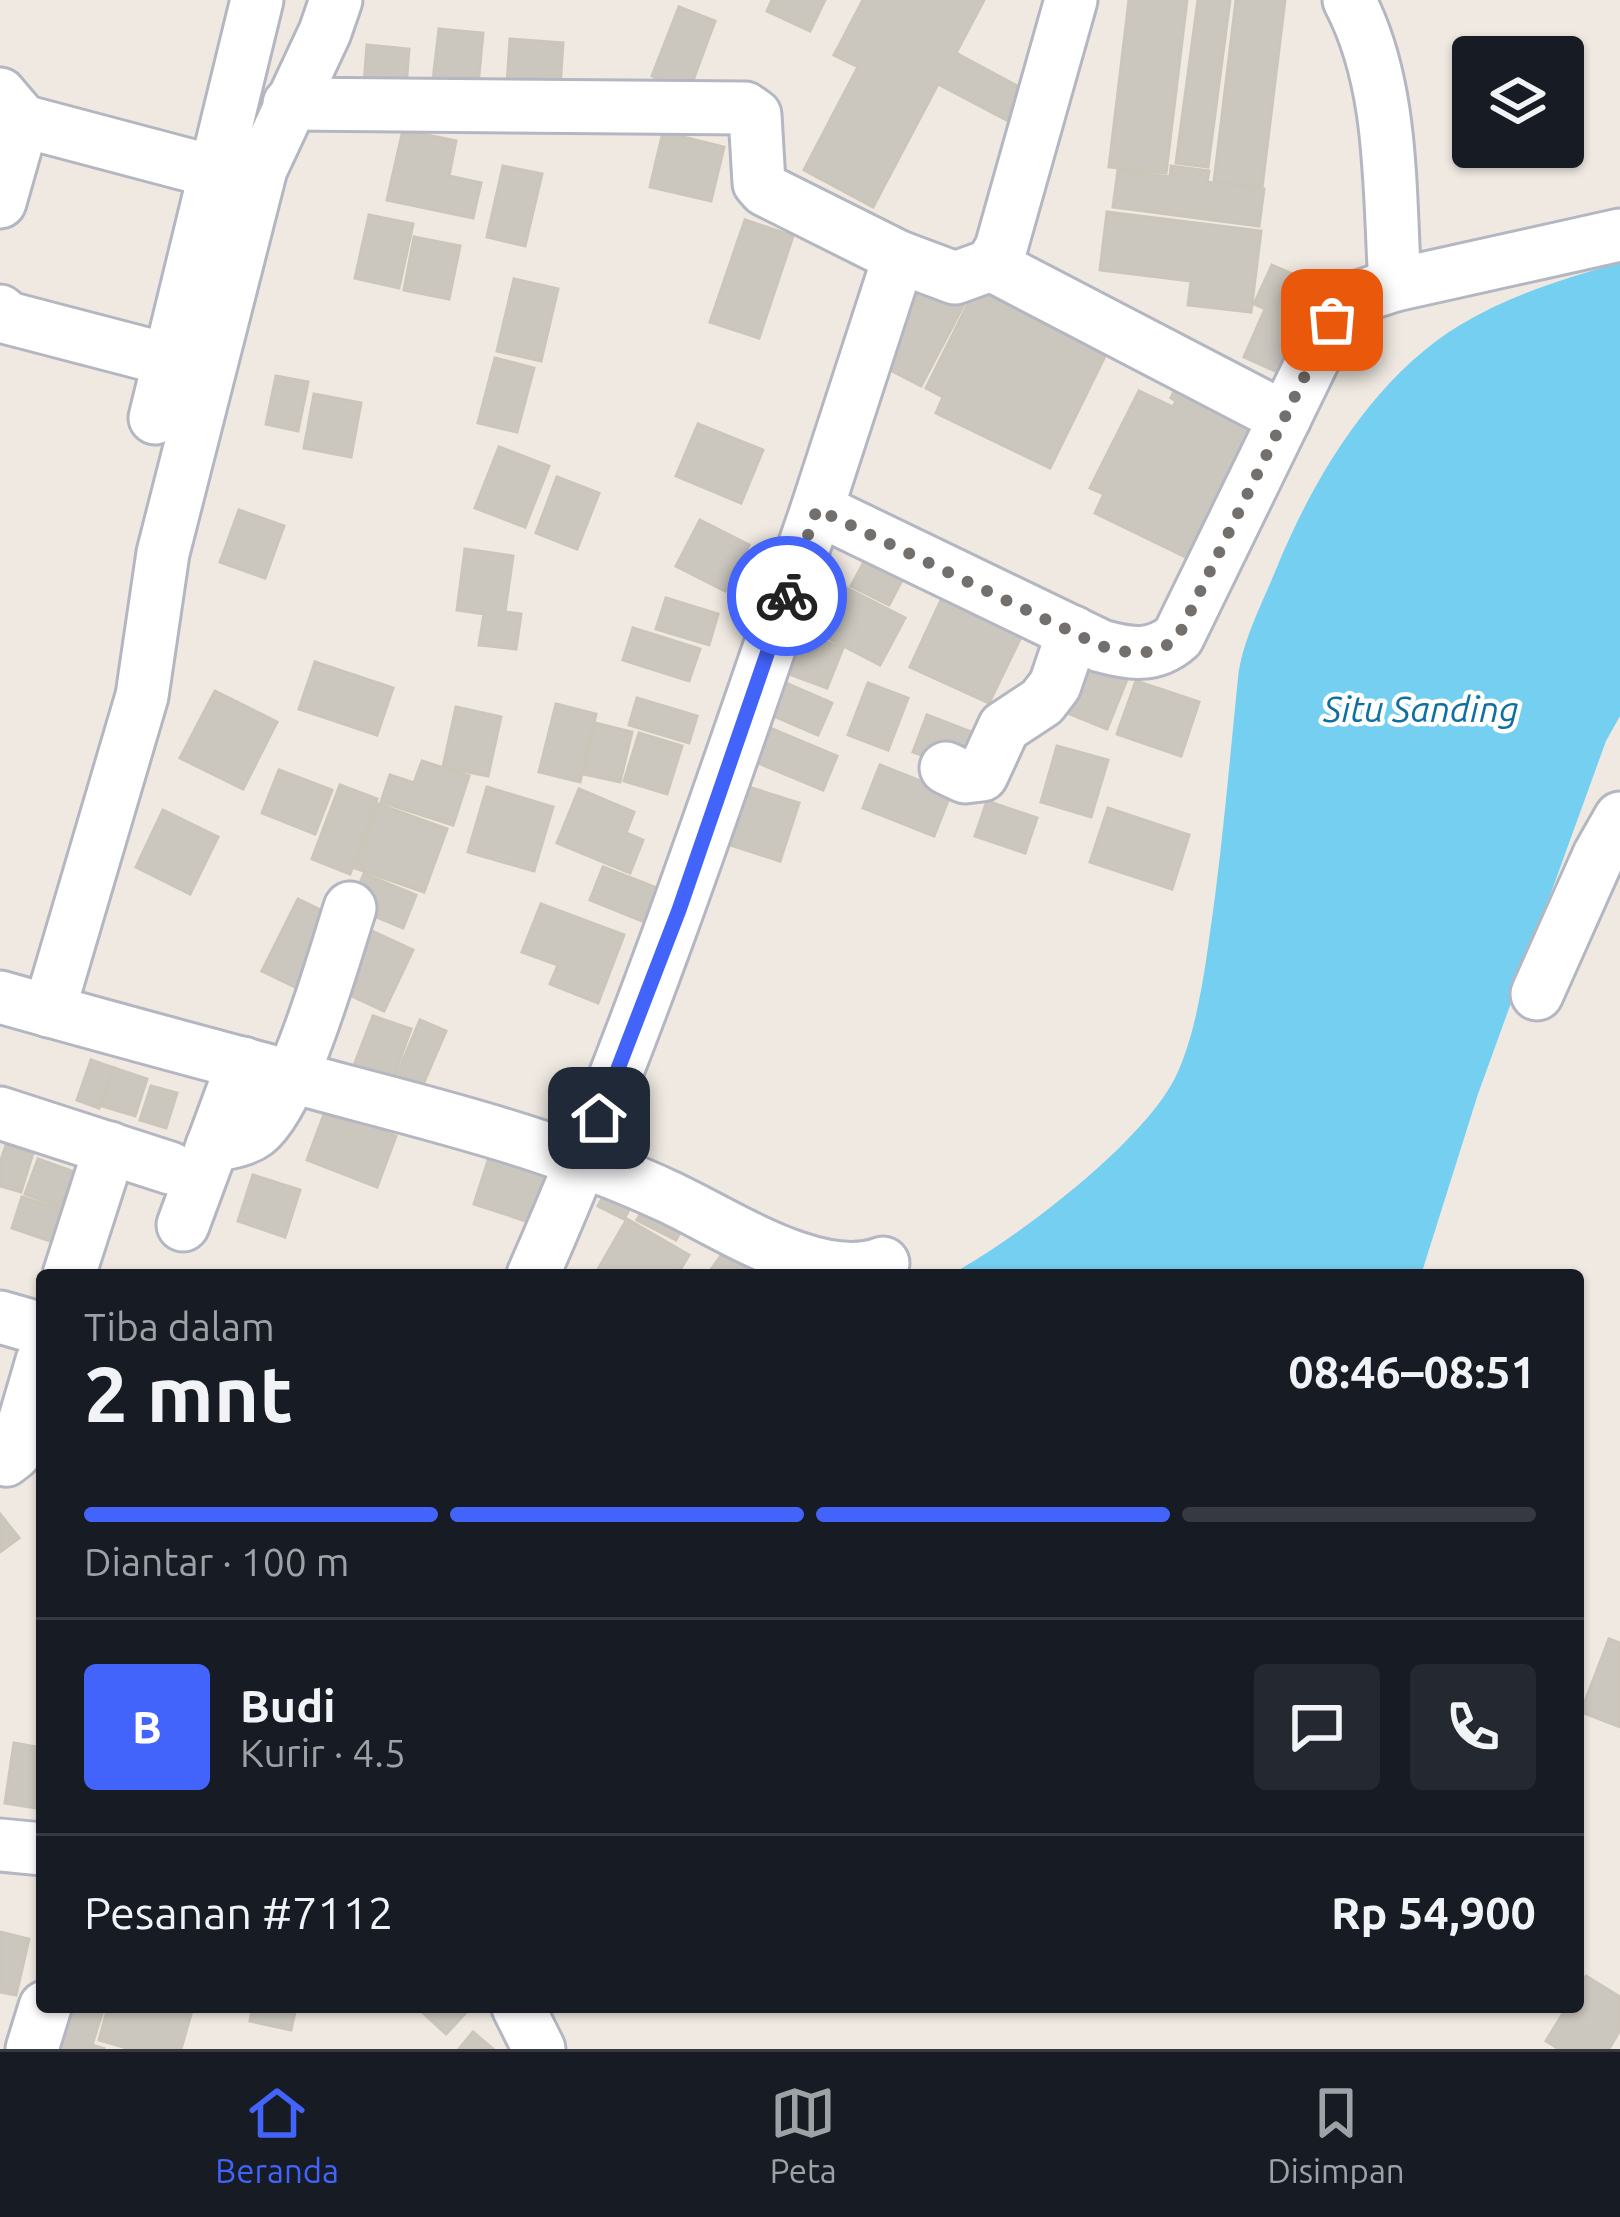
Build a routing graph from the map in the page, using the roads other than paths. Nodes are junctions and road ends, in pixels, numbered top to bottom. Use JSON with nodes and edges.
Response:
{"nodes":[{"id":1,"x":255,"y":0,"type":"edge"},
{"id":2,"x":336,"y":0,"type":"edge"},
{"id":3,"x":1071,"y":0,"type":"edge"},
{"id":4,"x":1349,"y":0,"type":"edge"},
{"id":5,"x":290,"y":104,"type":"junction"},
{"id":6,"x":8,"y":110,"type":"edge"},
{"id":7,"x":214,"y":172,"type":"junction"},
{"id":8,"x":0,"y":202,"type":"edge"},
{"id":9,"x":1620,"y":235,"type":"edge"},
{"id":10,"x":898,"y":257,"type":"junction"},
{"id":11,"x":991,"y":265,"type":"junction"},
{"id":12,"x":1395,"y":285,"type":"junction"},
{"id":13,"x":0,"y":311,"type":"edge"},
{"id":14,"x":169,"y":360,"type":"junction"},
{"id":15,"x":155,"y":418,"type":"dead end"},
{"id":16,"x":1285,"y":418,"type":"junction"},
{"id":17,"x":817,"y":509,"type":"junction"},
{"id":18,"x":1073,"y":632,"type":"junction"},
{"id":19,"x":946,"y":768,"type":"dead end"},
{"id":20,"x":1620,"y":818,"type":"edge"},
{"id":21,"x":350,"y":908,"type":"dead end"},
{"id":22,"x":1537,"y":994,"type":"dead end"},
{"id":23,"x":0,"y":997,"type":"edge"},
{"id":24,"x":49,"y":1011,"type":"junction"},
{"id":25,"x":266,"y":1070,"type":"junction"},
{"id":26,"x":0,"y":1113,"type":"edge"},
{"id":27,"x":110,"y":1148,"type":"junction"},
{"id":28,"x":191,"y":1157,"type":"junction"},
{"id":29,"x":584,"y":1160,"type":"junction"},
{"id":30,"x":183,"y":1225,"type":"dead end"},
{"id":31,"x":883,"y":1263,"type":"dead end"},
{"id":32,"x":71,"y":1269,"type":"edge"},
{"id":33,"x":536,"y":1269,"type":"edge"},
{"id":34,"x":819,"y":1269,"type":"edge"},
{"id":35,"x":845,"y":1269,"type":"edge"},
{"id":36,"x":0,"y":1317,"type":"edge"},
{"id":37,"x":36,"y":1327,"type":"edge"},
{"id":38,"x":36,"y":1381,"type":"edge"},
{"id":39,"x":0,"y":1458,"type":"edge"},
{"id":40,"x":0,"y":1845,"type":"edge"},
{"id":41,"x":36,"y":1848,"type":"edge"},
{"id":42,"x":43,"y":2013,"type":"edge"},
{"id":43,"x":521,"y":2013,"type":"edge"},
{"id":44,"x":32,"y":2049,"type":"edge"},
{"id":45,"x":539,"y":2049,"type":"edge"}],
"edges":[{"from":1,"to":7,"type":"street"},
{"from":2,"to":5,"type":"street"},
{"from":3,"to":11,"type":"street"},
{"from":4,"to":12,"type":"street"},
{"from":5,"to":10,"type":"street"},
{"from":5,"to":24,"type":"street"},
{"from":6,"to":7,"type":"street"},
{"from":6,"to":8,"type":"street"},
{"from":7,"to":14,"type":"street"},
{"from":9,"to":12,"type":"street"},
{"from":10,"to":11,"type":"street"},
{"from":10,"to":17,"type":"street"},
{"from":11,"to":16,"type":"street"},
{"from":12,"to":16,"type":"street"},
{"from":13,"to":14,"type":"street"},
{"from":14,"to":15,"type":"street"},
{"from":16,"to":18,"type":"street"},
{"from":17,"to":18,"type":"street"},
{"from":17,"to":29,"type":"street"},
{"from":18,"to":19,"type":"street"},
{"from":20,"to":22,"type":"street"},
{"from":21,"to":25,"type":"street"},
{"from":23,"to":24,"type":"street"},
{"from":24,"to":25,"type":"street"},
{"from":25,"to":28,"type":"street"},
{"from":25,"to":29,"type":"street"},
{"from":26,"to":27,"type":"street"},
{"from":27,"to":28,"type":"street"},
{"from":27,"to":32,"type":"street"},
{"from":28,"to":30,"type":"street"},
{"from":29,"to":33,"type":"street"},
{"from":29,"to":34,"type":"street"},
{"from":31,"to":35,"type":"street"},
{"from":36,"to":37,"type":"street"},
{"from":38,"to":39,"type":"street"},
{"from":40,"to":41,"type":"street"},
{"from":42,"to":44,"type":"street"},
{"from":43,"to":45,"type":"street"}]}
